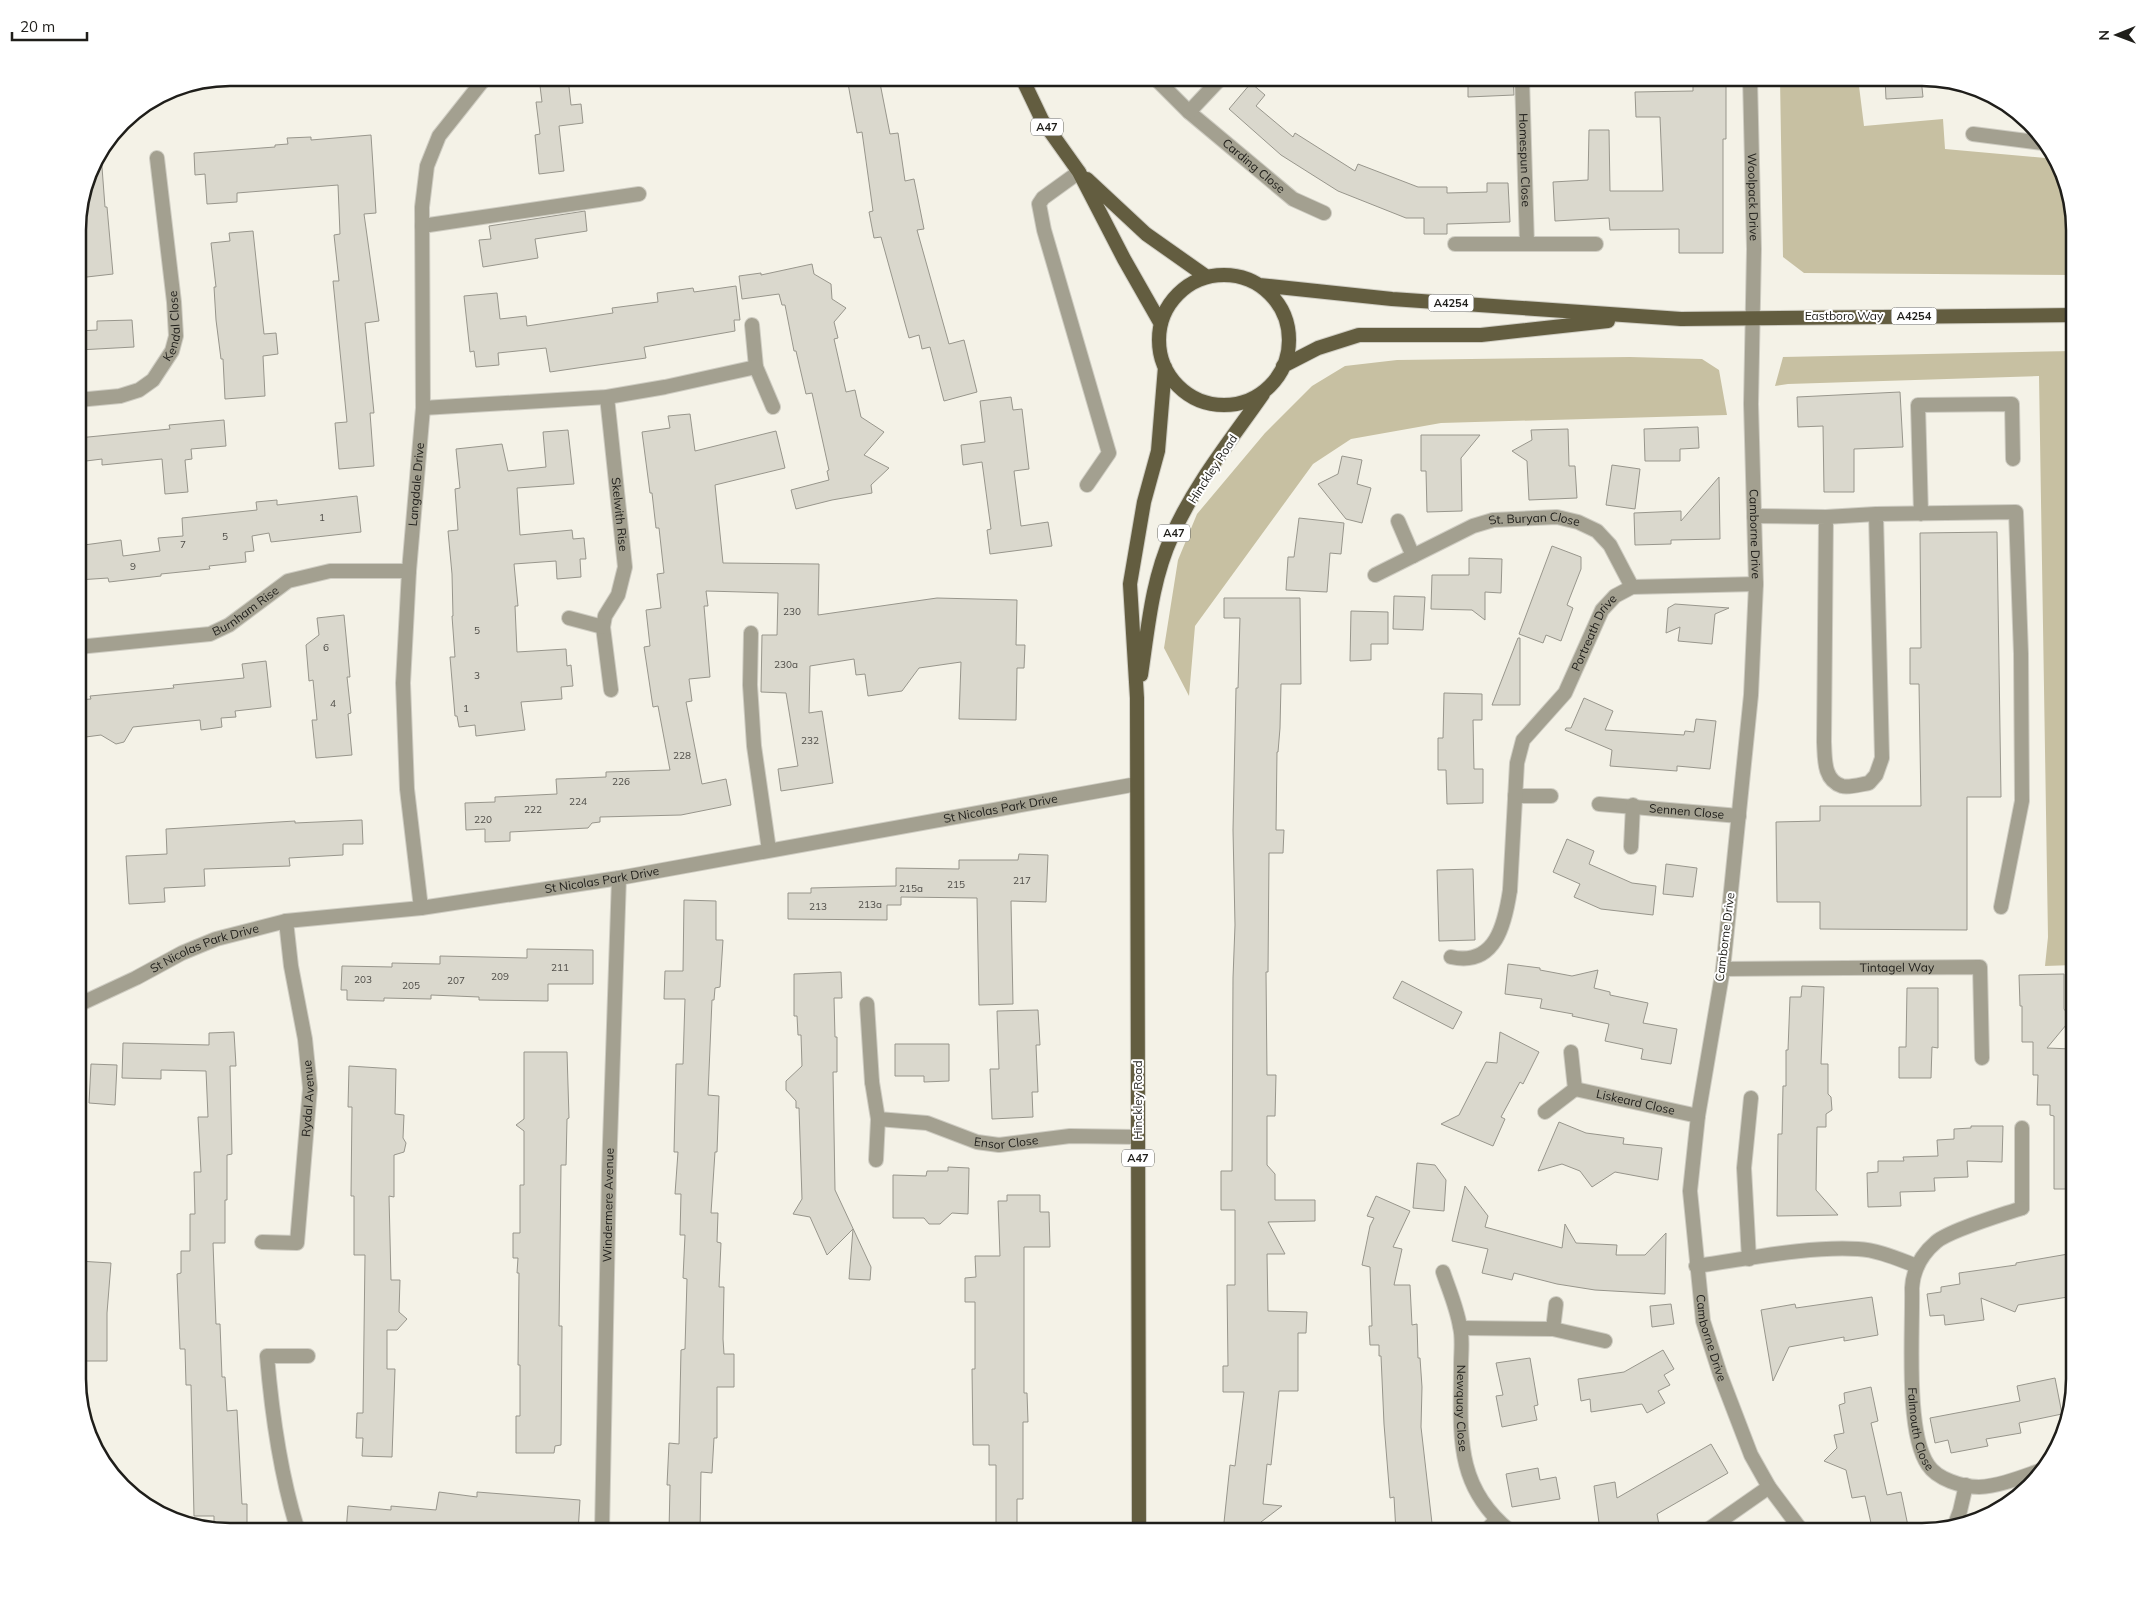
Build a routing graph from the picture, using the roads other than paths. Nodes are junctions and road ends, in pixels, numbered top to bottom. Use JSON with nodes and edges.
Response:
{"nodes":[{"id":1,"x":479,"y":86,"type":"edge"},
{"id":2,"x":1026,"y":86,"type":"edge"},
{"id":3,"x":1164,"y":86,"type":"edge"},
{"id":4,"x":1213,"y":86,"type":"edge"},
{"id":5,"x":1522,"y":86,"type":"edge"},
{"id":6,"x":1750,"y":86,"type":"edge"},
{"id":7,"x":1189,"y":112,"type":"junction"},
{"id":8,"x":1973,"y":134,"type":"dead end"},
{"id":9,"x":2036,"y":142,"type":"edge"},
{"id":10,"x":158,"y":158,"type":"dead end"},
{"id":11,"x":1079,"y":172,"type":"junction"},
{"id":12,"x":639,"y":194,"type":"dead end"},
{"id":13,"x":1324,"y":213,"type":"dead end"},
{"id":14,"x":422,"y":226,"type":"junction"},
{"id":15,"x":1455,"y":244,"type":"dead end"},
{"id":16,"x":1527,"y":244,"type":"junction"},
{"id":17,"x":1596,"y":244,"type":"dead end"},
{"id":18,"x":1207,"y":278,"type":"junction"},
{"id":19,"x":1259,"y":286,"type":"junction"},
{"id":20,"x":2066,"y":315,"type":"edge"},
{"id":21,"x":1644,"y":317,"type":"junction"},
{"id":22,"x":1753,"y":317,"type":"junction"},
{"id":23,"x":1161,"y":324,"type":"junction"},
{"id":24,"x":752,"y":325,"type":"dead end"},
{"id":25,"x":1283,"y":366,"type":"junction"},
{"id":26,"x":756,"y":367,"type":"junction"},
{"id":27,"x":1165,"y":367,"type":"junction"},
{"id":28,"x":1266,"y":390,"type":"junction"},
{"id":29,"x":607,"y":397,"type":"junction"},
{"id":30,"x":87,"y":399,"type":"edge"},
{"id":31,"x":773,"y":406,"type":"dead end"},
{"id":32,"x":422,"y":408,"type":"junction"},
{"id":33,"x":2013,"y":459,"type":"dead end"},
{"id":34,"x":1087,"y":485,"type":"dead end"},
{"id":35,"x":1876,"y":514,"type":"junction"},
{"id":36,"x":1921,"y":514,"type":"junction"},
{"id":37,"x":1754,"y":516,"type":"junction"},
{"id":38,"x":1826,"y":517,"type":"junction"},
{"id":39,"x":1398,"y":521,"type":"dead end"},
{"id":40,"x":1413,"y":556,"type":"junction"},
{"id":41,"x":409,"y":571,"type":"junction"},
{"id":42,"x":1375,"y":575,"type":"dead end"},
{"id":43,"x":1756,"y":584,"type":"junction"},
{"id":44,"x":1632,"y":587,"type":"junction"},
{"id":45,"x":569,"y":618,"type":"dead end"},
{"id":46,"x":603,"y":627,"type":"junction"},
{"id":47,"x":751,"y":633,"type":"dead end"},
{"id":48,"x":87,"y":646,"type":"edge"},
{"id":49,"x":611,"y":690,"type":"dead end"},
{"id":50,"x":1137,"y":698,"type":"junction"},
{"id":51,"x":1137,"y":784,"type":"junction"},
{"id":52,"x":1515,"y":796,"type":"junction"},
{"id":53,"x":1551,"y":796,"type":"dead end"},
{"id":54,"x":1599,"y":804,"type":"dead end"},
{"id":55,"x":1633,"y":805,"type":"junction"},
{"id":56,"x":1739,"y":816,"type":"junction"},
{"id":57,"x":1631,"y":847,"type":"dead end"},
{"id":58,"x":769,"y":850,"type":"junction"},
{"id":59,"x":619,"y":878,"type":"junction"},
{"id":60,"x":2000,"y":907,"type":"dead end"},
{"id":61,"x":421,"y":908,"type":"junction"},
{"id":62,"x":286,"y":921,"type":"junction"},
{"id":63,"x":1451,"y":957,"type":"dead end"},
{"id":64,"x":1723,"y":969,"type":"junction"},
{"id":65,"x":87,"y":1001,"type":"edge"},
{"id":66,"x":867,"y":1004,"type":"dead end"},
{"id":67,"x":1572,"y":1052,"type":"dead end"},
{"id":68,"x":1982,"y":1058,"type":"dead end"},
{"id":69,"x":1575,"y":1089,"type":"junction"},
{"id":70,"x":1751,"y":1098,"type":"dead end"},
{"id":71,"x":1546,"y":1112,"type":"dead end"},
{"id":72,"x":1698,"y":1116,"type":"junction"},
{"id":73,"x":878,"y":1119,"type":"junction"},
{"id":74,"x":2022,"y":1128,"type":"dead end"},
{"id":75,"x":1138,"y":1137,"type":"junction"},
{"id":76,"x":876,"y":1160,"type":"dead end"},
{"id":77,"x":262,"y":1242,"type":"dead end"},
{"id":78,"x":1749,"y":1259,"type":"junction"},
{"id":79,"x":1696,"y":1266,"type":"junction"},
{"id":80,"x":1917,"y":1266,"type":"junction"},
{"id":81,"x":1444,"y":1272,"type":"dead end"},
{"id":82,"x":1556,"y":1304,"type":"dead end"},
{"id":83,"x":1461,"y":1328,"type":"junction"},
{"id":84,"x":1553,"y":1330,"type":"junction"},
{"id":85,"x":1605,"y":1342,"type":"dead end"},
{"id":86,"x":308,"y":1356,"type":"dead end"},
{"id":87,"x":2031,"y":1473,"type":"edge"},
{"id":88,"x":1966,"y":1485,"type":"junction"},
{"id":89,"x":1769,"y":1487,"type":"junction"},
{"id":90,"x":1957,"y":1518,"type":"edge"},
{"id":91,"x":1496,"y":1520,"type":"junction"},
{"id":92,"x":295,"y":1523,"type":"edge"},
{"id":93,"x":602,"y":1523,"type":"edge"},
{"id":94,"x":1139,"y":1523,"type":"edge"},
{"id":95,"x":1494,"y":1523,"type":"edge"},
{"id":96,"x":1500,"y":1523,"type":"edge"},
{"id":97,"x":1719,"y":1523,"type":"edge"},
{"id":98,"x":1795,"y":1523,"type":"edge"}],
"edges":[{"from":1,"to":14,"type":"street","name":"Langdale Drive"},
{"from":2,"to":11,"type":"main road","number":"A47"},
{"from":3,"to":7,"type":"street","name":"Carding Close"},
{"from":4,"to":7,"type":"street"},
{"from":5,"to":16,"type":"street","name":"Homespun Close"},
{"from":6,"to":22,"type":"street","name":"Woolpack Drive"},
{"from":7,"to":13,"type":"street","name":"Carding Close"},
{"from":8,"to":9,"type":"street"},
{"from":10,"to":30,"type":"street","name":"Kendal Close"},
{"from":11,"to":18,"type":"main road","number":"A47"},
{"from":11,"to":23,"type":"main road","number":"A47"},
{"from":11,"to":34,"type":"street"},
{"from":12,"to":14,"type":"street"},
{"from":14,"to":32,"type":"street","name":"Langdale Drive"},
{"from":15,"to":16,"type":"street"},
{"from":16,"to":17,"type":"street"},
{"from":18,"to":19,"type":"main road","number":"A47"},
{"from":18,"to":23,"type":"main road","number":"A47"},
{"from":19,"to":21,"type":"main road","number":"A4254"},
{"from":19,"to":25,"type":"main road","number":"A47"},
{"from":20,"to":22,"type":"main road","name":"Eastboro Way","number":"A4254"},
{"from":21,"to":22,"type":"main road","name":"Eastboro Way","number":"A4254"},
{"from":21,"to":25,"type":"main road","number":"A4254"},
{"from":22,"to":37,"type":"street","name":"Camborne Drive"},
{"from":23,"to":27,"type":"main road","number":"A47"},
{"from":24,"to":26,"type":"street"},
{"from":25,"to":28,"type":"main road","number":"A47"},
{"from":26,"to":29,"type":"street"},
{"from":26,"to":31,"type":"street"},
{"from":27,"to":28,"type":"main road","number":"A47"},
{"from":27,"to":50,"type":"main road","name":"Hinckley Road","number":"A47"},
{"from":28,"to":50,"type":"main road","name":"Hinckley Road","number":"A47"},
{"from":29,"to":32,"type":"street"},
{"from":29,"to":46,"type":"street","name":"Skelwith Rise"},
{"from":32,"to":41,"type":"street","name":"Langdale Drive"},
{"from":33,"to":36,"type":"street"},
{"from":35,"to":36,"type":"street"},
{"from":35,"to":38,"type":"street"},
{"from":35,"to":38,"type":"street"},
{"from":36,"to":60,"type":"street"},
{"from":37,"to":38,"type":"street"},
{"from":37,"to":43,"type":"street","name":"Camborne Drive"},
{"from":39,"to":40,"type":"street"},
{"from":40,"to":42,"type":"street","name":"St. Buryan Close"},
{"from":40,"to":44,"type":"street","name":"St. Buryan Close"},
{"from":41,"to":48,"type":"street","name":"Burnham Rise"},
{"from":41,"to":61,"type":"street","name":"Langdale Drive"},
{"from":43,"to":44,"type":"street","name":"Portreath Drive"},
{"from":43,"to":56,"type":"street","name":"Camborne Drive"},
{"from":44,"to":52,"type":"street","name":"Portreath Drive"},
{"from":45,"to":46,"type":"street"},
{"from":46,"to":49,"type":"street","name":"Skelwith Rise"},
{"from":47,"to":58,"type":"street"},
{"from":50,"to":51,"type":"main road","name":"Hinckley Road","number":"A47"},
{"from":51,"to":58,"type":"street","name":"St Nicolas Park Drive"},
{"from":51,"to":75,"type":"main road","name":"Hinckley Road","number":"A47"},
{"from":52,"to":53,"type":"street"},
{"from":52,"to":63,"type":"street","name":"Portreath Drive"},
{"from":54,"to":55,"type":"street","name":"Sennen Close"},
{"from":55,"to":56,"type":"street","name":"Sennen Close"},
{"from":55,"to":57,"type":"street","name":"Sennen Close"},
{"from":56,"to":64,"type":"street","name":"Camborne Drive"},
{"from":58,"to":59,"type":"street","name":"St Nicolas Park Drive"},
{"from":59,"to":61,"type":"street","name":"St Nicolas Park Drive"},
{"from":59,"to":93,"type":"street","name":"Windermere Avenue"},
{"from":61,"to":62,"type":"street","name":"St Nicolas Park Drive"},
{"from":62,"to":65,"type":"street","name":"St Nicolas Park Drive"},
{"from":62,"to":77,"type":"street","name":"Rydal Avenue"},
{"from":64,"to":68,"type":"street","name":"Tintagel Way"},
{"from":64,"to":72,"type":"street","name":"Camborne Drive"},
{"from":66,"to":73,"type":"street"},
{"from":67,"to":69,"type":"street"},
{"from":69,"to":71,"type":"street"},
{"from":69,"to":72,"type":"street","name":"Liskeard Close"},
{"from":70,"to":78,"type":"street"},
{"from":72,"to":79,"type":"street","name":"Camborne Drive"},
{"from":73,"to":75,"type":"street","name":"Ensor Close"},
{"from":73,"to":76,"type":"street"},
{"from":74,"to":80,"type":"street","name":"Falmouth Close"},
{"from":75,"to":94,"type":"main road","name":"Hinckley Road","number":"A47"},
{"from":78,"to":79,"type":"street"},
{"from":78,"to":80,"type":"street"},
{"from":79,"to":89,"type":"street","name":"Camborne Drive"},
{"from":80,"to":88,"type":"street","name":"Falmouth Close"},
{"from":81,"to":83,"type":"street","name":"Newquay Close"},
{"from":82,"to":84,"type":"street"},
{"from":83,"to":84,"type":"street"},
{"from":83,"to":91,"type":"street","name":"Newquay Close"},
{"from":84,"to":85,"type":"street"},
{"from":86,"to":92,"type":"street"},
{"from":87,"to":88,"type":"street","name":"Falmouth Close"},
{"from":88,"to":90,"type":"street"},
{"from":89,"to":97,"type":"street"},
{"from":89,"to":98,"type":"street","name":"Camborne Drive"},
{"from":91,"to":95,"type":"street"},
{"from":91,"to":96,"type":"street","name":"Newquay Close"}]}
